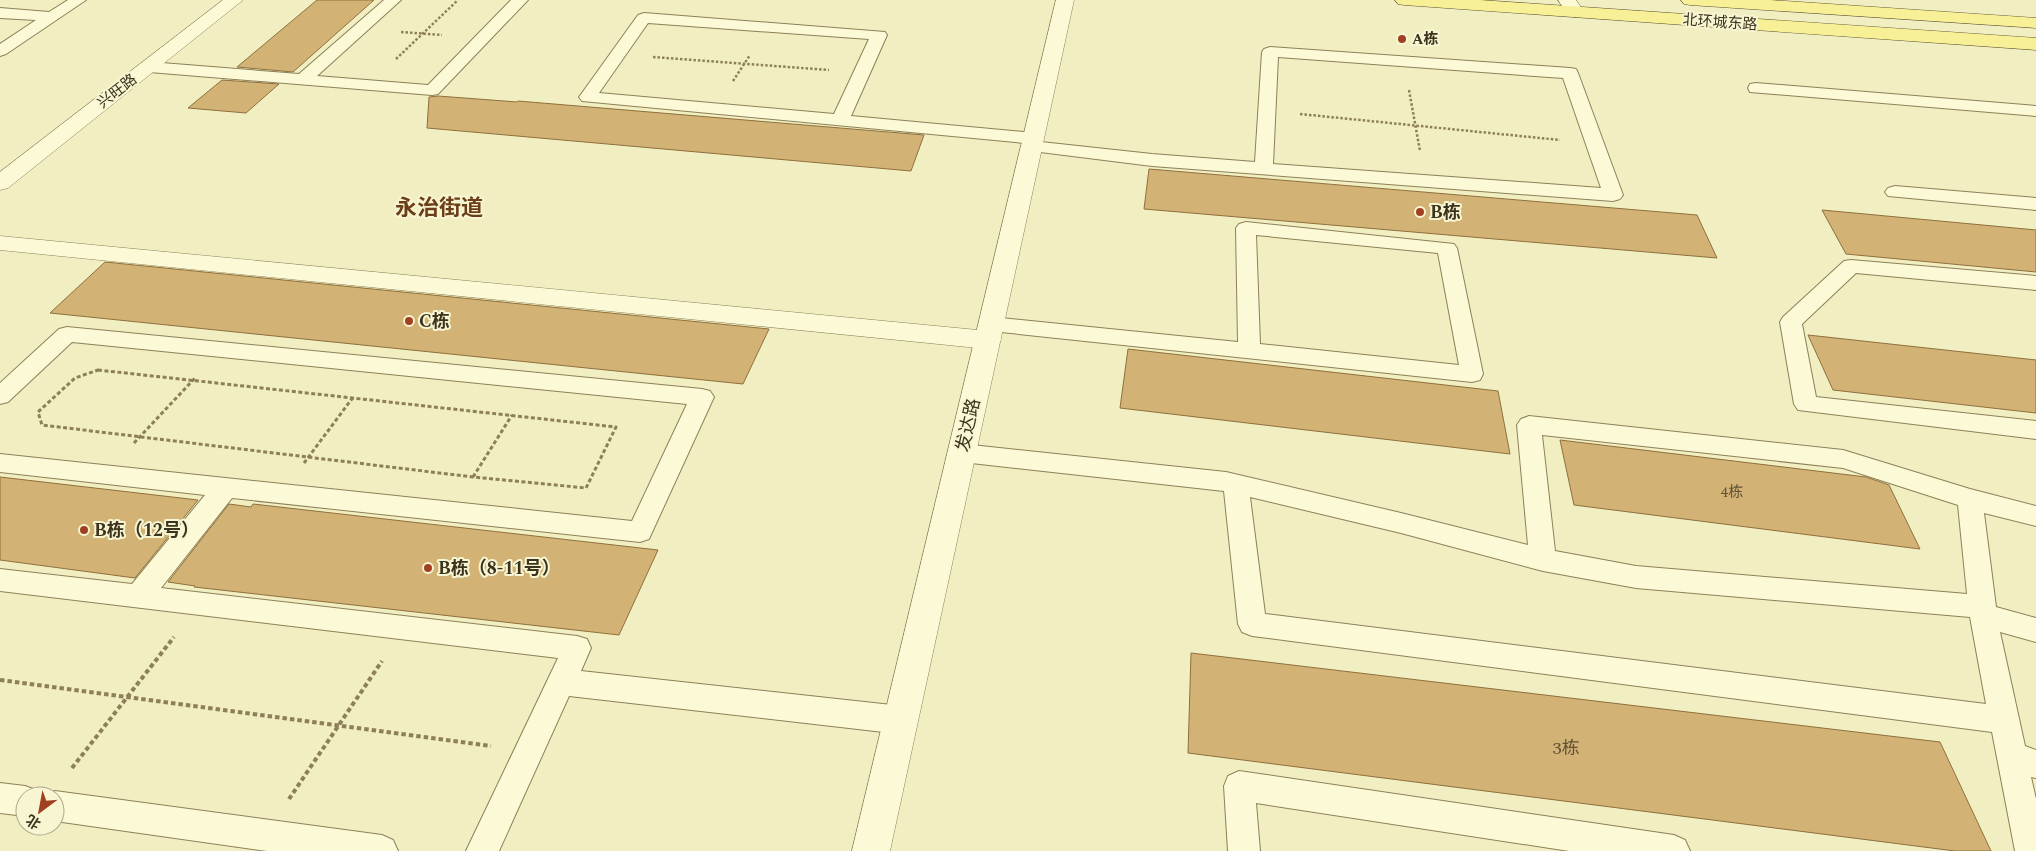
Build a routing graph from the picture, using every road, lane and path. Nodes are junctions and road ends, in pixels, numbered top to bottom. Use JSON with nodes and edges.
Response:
{"nodes":[{"id":1,"x":78,"y":0,"type":"edge"},
{"id":2,"x":234,"y":0,"type":"edge"},
{"id":3,"x":393,"y":0,"type":"edge"},
{"id":4,"x":458,"y":0,"type":"edge"},
{"id":5,"x":520,"y":0,"type":"edge"},
{"id":6,"x":1065,"y":0,"type":"edge"},
{"id":7,"x":1404,"y":0,"type":"edge"},
{"id":8,"x":1690,"y":0,"type":"edge"},
{"id":9,"x":1530,"y":4,"type":"edge"},
{"id":10,"x":1571,"y":6,"type":"edge"},
{"id":11,"x":0,"y":13,"type":"edge"},
{"id":12,"x":52,"y":17,"type":"junction"},
{"id":13,"x":2036,"y":23,"type":"edge"},
{"id":14,"x":768,"y":27,"type":"junction"},
{"id":15,"x":360,"y":29,"type":"junction"},
{"id":16,"x":422,"y":34,"type":"junction"},
{"id":17,"x":483,"y":38,"type":"junction"},
{"id":18,"x":2036,"y":44,"type":"edge"},
{"id":19,"x":0,"y":51,"type":"edge"},
{"id":20,"x":618,"y":54,"type":"junction"},
{"id":21,"x":1403,"y":61,"type":"junction"},
{"id":22,"x":744,"y":64,"type":"junction"},
{"id":23,"x":149,"y":66,"type":"junction"},
{"id":24,"x":862,"y":73,"type":"junction"},
{"id":25,"x":303,"y":79,"type":"junction"},
{"id":26,"x":368,"y":85,"type":"junction"},
{"id":27,"x":1756,"y":88,"type":"dead end"},
{"id":28,"x":715,"y":109,"type":"junction"},
{"id":29,"x":1267,"y":111,"type":"junction"},
{"id":30,"x":2036,"y":111,"type":"edge"},
{"id":31,"x":840,"y":121,"type":"junction"},
{"id":32,"x":1416,"y":126,"type":"junction"},
{"id":33,"x":1033,"y":142,"type":"junction"},
{"id":34,"x":1595,"y":143,"type":"junction"},
{"id":35,"x":1264,"y":168,"type":"junction"},
{"id":36,"x":1425,"y":181,"type":"junction"},
{"id":37,"x":0,"y":183,"type":"edge"},
{"id":38,"x":1895,"y":192,"type":"dead end"},
{"id":39,"x":2036,"y":204,"type":"edge"},
{"id":40,"x":0,"y":243,"type":"edge"},
{"id":41,"x":2036,"y":283,"type":"edge"},
{"id":42,"x":990,"y":332,"type":"junction"},
{"id":43,"x":222,"y":349,"type":"junction"},
{"id":44,"x":1248,"y":351,"type":"junction"},
{"id":45,"x":378,"y":365,"type":"junction"},
{"id":46,"x":194,"y":379,"type":"junction"},
{"id":47,"x":534,"y":380,"type":"junction"},
{"id":48,"x":0,"y":396,"type":"edge"},
{"id":49,"x":354,"y":397,"type":"junction"},
{"id":50,"x":512,"y":416,"type":"junction"},
{"id":51,"x":2036,"y":430,"type":"edge"},
{"id":52,"x":141,"y":436,"type":"junction"},
{"id":53,"x":962,"y":453,"type":"junction"},
{"id":54,"x":308,"y":457,"type":"junction"},
{"id":55,"x":0,"y":463,"type":"edge"},
{"id":56,"x":105,"y":474,"type":"junction"},
{"id":57,"x":473,"y":477,"type":"junction"},
{"id":58,"x":1236,"y":485,"type":"junction"},
{"id":59,"x":225,"y":488,"type":"junction"},
{"id":60,"x":281,"y":493,"type":"junction"},
{"id":61,"x":1970,"y":499,"type":"junction"},
{"id":62,"x":452,"y":512,"type":"junction"},
{"id":63,"x":2036,"y":516,"type":"edge"},
{"id":64,"x":1543,"y":560,"type":"junction"},
{"id":65,"x":0,"y":580,"type":"edge"},
{"id":66,"x":138,"y":596,"type":"junction"},
{"id":67,"x":199,"y":603,"type":"junction"},
{"id":68,"x":1982,"y":611,"type":"junction"},
{"id":69,"x":405,"y":628,"type":"junction"},
{"id":70,"x":2036,"y":630,"type":"edge"},
{"id":71,"x":0,"y":680,"type":"edge"},
{"id":72,"x":560,"y":682,"type":"junction"},
{"id":73,"x":129,"y":696,"type":"junction"},
{"id":74,"x":901,"y":720,"type":"junction"},
{"id":75,"x":2004,"y":720,"type":"junction"},
{"id":76,"x":339,"y":725,"type":"junction"},
{"id":77,"x":529,"y":751,"type":"junction"},
{"id":78,"x":2024,"y":760,"type":"edge"},
{"id":79,"x":68,"y":773,"type":"dead end"},
{"id":80,"x":0,"y":798,"type":"edge"},
{"id":81,"x":15,"y":800,"type":"edge"},
{"id":82,"x":65,"y":807,"type":"edge"},
{"id":83,"x":265,"y":835,"type":"junction"},
{"id":84,"x":382,"y":851,"type":"edge"},
{"id":85,"x":482,"y":851,"type":"edge"},
{"id":86,"x":871,"y":851,"type":"edge"},
{"id":87,"x":1244,"y":851,"type":"edge"},
{"id":88,"x":1674,"y":851,"type":"edge"},
{"id":89,"x":2031,"y":851,"type":"edge"}],
"edges":[{"from":1,"to":12,"type":"lane"},
{"from":2,"to":23,"type":"street","name":"兴旺路"},
{"from":3,"to":15,"type":"lane"},
{"from":4,"to":16,"type":"path"},
{"from":5,"to":17,"type":"lane"},
{"from":6,"to":33,"type":"street","name":"发达路"},
{"from":7,"to":9,"type":"main road","name":"北环城东路"},
{"from":8,"to":13,"type":"main road","name":"北环城东路"},
{"from":9,"to":10,"type":"main road","name":"北环城东路"},
{"from":10,"to":18,"type":"main road","name":"北环城东路"},
{"from":11,"to":12,"type":"lane"},
{"from":12,"to":19,"type":"lane"},
{"from":14,"to":20,"type":"lane"},
{"from":14,"to":22,"type":"path"},
{"from":14,"to":24,"type":"lane"},
{"from":15,"to":16,"type":"path"},
{"from":15,"to":25,"type":"lane"},
{"from":16,"to":17,"type":"path"},
{"from":16,"to":26,"type":"path"},
{"from":17,"to":26,"type":"lane"},
{"from":20,"to":22,"type":"path"},
{"from":20,"to":28,"type":"lane"},
{"from":21,"to":29,"type":"lane"},
{"from":21,"to":32,"type":"path"},
{"from":21,"to":34,"type":"lane"},
{"from":22,"to":24,"type":"path"},
{"from":22,"to":28,"type":"path"},
{"from":23,"to":25,"type":"lane"},
{"from":23,"to":37,"type":"street","name":"兴旺路"},
{"from":24,"to":31,"type":"lane"},
{"from":25,"to":26,"type":"lane"},
{"from":27,"to":30,"type":"lane"},
{"from":28,"to":31,"type":"lane"},
{"from":29,"to":32,"type":"path"},
{"from":29,"to":35,"type":"lane"},
{"from":31,"to":33,"type":"lane"},
{"from":32,"to":34,"type":"path"},
{"from":32,"to":36,"type":"path"},
{"from":33,"to":35,"type":"lane"},
{"from":33,"to":42,"type":"street","name":"发达路"},
{"from":34,"to":36,"type":"lane"},
{"from":35,"to":36,"type":"lane"},
{"from":38,"to":39,"type":"lane"},
{"from":40,"to":42,"type":"street"},
{"from":41,"to":51,"type":"lane"},
{"from":42,"to":44,"type":"lane"},
{"from":42,"to":53,"type":"street","name":"发达路"},
{"from":43,"to":45,"type":"lane"},
{"from":43,"to":46,"type":"path"},
{"from":43,"to":48,"type":"lane"},
{"from":44,"to":44,"type":"lane"},
{"from":45,"to":47,"type":"lane"},
{"from":45,"to":49,"type":"path"},
{"from":46,"to":49,"type":"path"},
{"from":46,"to":52,"type":"path"},
{"from":46,"to":52,"type":"path"},
{"from":47,"to":50,"type":"path"},
{"from":47,"to":62,"type":"lane"},
{"from":49,"to":50,"type":"path"},
{"from":49,"to":54,"type":"path"},
{"from":50,"to":57,"type":"path"},
{"from":50,"to":57,"type":"path"},
{"from":52,"to":54,"type":"path"},
{"from":52,"to":56,"type":"path"},
{"from":53,"to":58,"type":"lane"},
{"from":53,"to":74,"type":"street","name":"发达路"},
{"from":54,"to":57,"type":"path"},
{"from":54,"to":60,"type":"path"},
{"from":55,"to":56,"type":"lane"},
{"from":56,"to":59,"type":"lane"},
{"from":57,"to":62,"type":"path"},
{"from":58,"to":64,"type":"lane"},
{"from":58,"to":75,"type":"lane"},
{"from":59,"to":60,"type":"lane"},
{"from":59,"to":66,"type":"lane"},
{"from":60,"to":62,"type":"lane"},
{"from":61,"to":63,"type":"lane"},
{"from":61,"to":64,"type":"lane"},
{"from":61,"to":68,"type":"lane"},
{"from":64,"to":68,"type":"lane"},
{"from":65,"to":66,"type":"lane"},
{"from":66,"to":67,"type":"lane"},
{"from":67,"to":69,"type":"lane"},
{"from":67,"to":73,"type":"path"},
{"from":68,"to":70,"type":"lane"},
{"from":68,"to":75,"type":"lane"},
{"from":69,"to":72,"type":"lane"},
{"from":69,"to":76,"type":"path"},
{"from":71,"to":73,"type":"path"},
{"from":72,"to":74,"type":"lane"},
{"from":72,"to":77,"type":"lane"},
{"from":73,"to":76,"type":"path"},
{"from":73,"to":79,"type":"path"},
{"from":74,"to":86,"type":"street","name":"发达路"},
{"from":75,"to":78,"type":"lane"},
{"from":76,"to":77,"type":"path"},
{"from":76,"to":83,"type":"path"},
{"from":77,"to":85,"type":"lane"},
{"from":78,"to":89,"type":"lane"},
{"from":80,"to":81,"type":"lane"},
{"from":82,"to":83,"type":"lane"},
{"from":83,"to":84,"type":"lane"},
{"from":87,"to":88,"type":"lane"}]}
